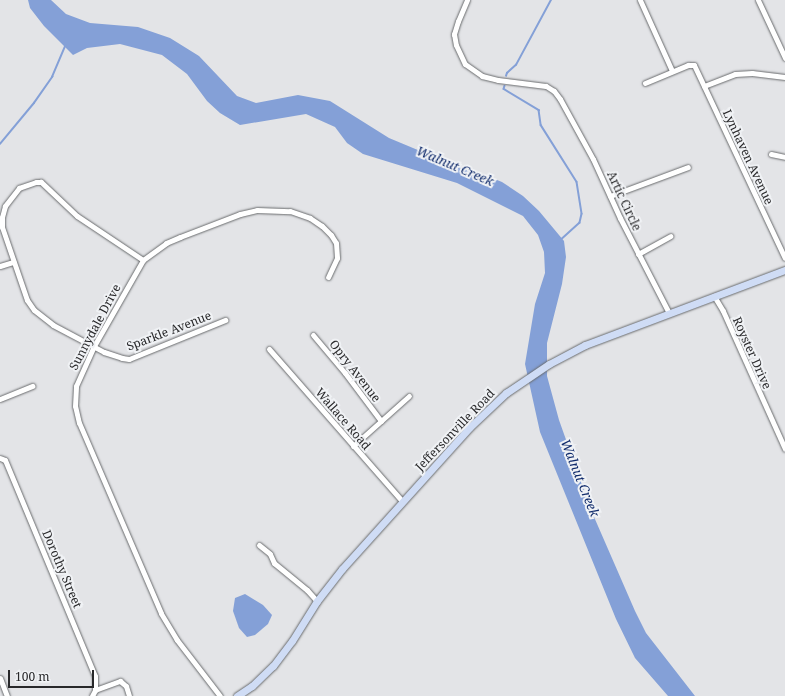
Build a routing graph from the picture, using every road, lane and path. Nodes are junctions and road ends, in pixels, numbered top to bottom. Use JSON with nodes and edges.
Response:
{"nodes":[{"id":1,"x":467,"y":0,"type":"edge"},
{"id":2,"x":640,"y":0,"type":"edge"},
{"id":3,"x":758,"y":0,"type":"edge"},
{"id":4,"x":785,"y":58,"type":"edge"},
{"id":5,"x":672,"y":71,"type":"junction"},
{"id":6,"x":785,"y":77,"type":"edge"},
{"id":7,"x":645,"y":83,"type":"dead end"},
{"id":8,"x":704,"y":86,"type":"junction"},
{"id":9,"x":771,"y":154,"type":"dead end"},
{"id":10,"x":785,"y":157,"type":"edge"},
{"id":11,"x":688,"y":167,"type":"dead end"},
{"id":12,"x":610,"y":196,"type":"junction"},
{"id":13,"x":670,"y":236,"type":"dead end"},
{"id":14,"x":638,"y":254,"type":"junction"},
{"id":15,"x":785,"y":258,"type":"edge"},
{"id":16,"x":143,"y":260,"type":"junction"},
{"id":17,"x":13,"y":262,"type":"junction"},
{"id":18,"x":0,"y":266,"type":"edge"},
{"id":19,"x":785,"y":270,"type":"edge"},
{"id":20,"x":328,"y":277,"type":"dead end"},
{"id":21,"x":714,"y":296,"type":"junction"},
{"id":22,"x":669,"y":313,"type":"junction"},
{"id":23,"x":225,"y":320,"type":"dead end"},
{"id":24,"x":313,"y":336,"type":"dead end"},
{"id":25,"x":94,"y":346,"type":"junction"},
{"id":26,"x":269,"y":349,"type":"dead end"},
{"id":27,"x":32,"y":386,"type":"dead end"},
{"id":28,"x":409,"y":396,"type":"dead end"},
{"id":29,"x":0,"y":399,"type":"edge"},
{"id":30,"x":381,"y":421,"type":"junction"},
{"id":31,"x":353,"y":446,"type":"junction"},
{"id":32,"x":785,"y":450,"type":"edge"},
{"id":33,"x":1,"y":458,"type":"edge"},
{"id":34,"x":403,"y":502,"type":"junction"},
{"id":35,"x":259,"y":545,"type":"dead end"},
{"id":36,"x":317,"y":601,"type":"junction"},
{"id":37,"x":0,"y":678,"type":"edge"},
{"id":38,"x":95,"y":690,"type":"junction"},
{"id":39,"x":129,"y":695,"type":"edge"},
{"id":40,"x":7,"y":696,"type":"edge"},
{"id":41,"x":92,"y":696,"type":"edge"},
{"id":42,"x":220,"y":696,"type":"edge"},
{"id":43,"x":237,"y":696,"type":"edge"}],
"edges":[{"from":1,"to":12,"type":"street","name":"Artic Circle"},
{"from":2,"to":5,"type":"street"},
{"from":3,"to":4,"type":"street"},
{"from":5,"to":7,"type":"street"},
{"from":5,"to":8,"type":"street","name":"Lynhaven Avenue"},
{"from":6,"to":8,"type":"street"},
{"from":8,"to":15,"type":"street","name":"Lynhaven Avenue"},
{"from":9,"to":10,"type":"street"},
{"from":11,"to":12,"type":"street"},
{"from":12,"to":14,"type":"street","name":"Artic Circle"},
{"from":13,"to":14,"type":"street"},
{"from":14,"to":22,"type":"street","name":"Artic Circle"},
{"from":16,"to":17,"type":"street","name":"Sparkle Avenue"},
{"from":16,"to":20,"type":"street","name":"Sunnydale Drive"},
{"from":16,"to":25,"type":"street","name":"Sunnydale Drive"},
{"from":17,"to":18,"type":"street"},
{"from":17,"to":25,"type":"street","name":"Sparkle Avenue"},
{"from":19,"to":21,"type":"street","name":"Jeffersonville Road"},
{"from":21,"to":22,"type":"street","name":"Jeffersonville Road"},
{"from":21,"to":32,"type":"street","name":"Royster Drive"},
{"from":22,"to":34,"type":"street","name":"Jeffersonville Road"},
{"from":23,"to":25,"type":"street","name":"Sparkle Avenue"},
{"from":24,"to":30,"type":"street","name":"Opry Avenue"},
{"from":25,"to":42,"type":"street","name":"Sunnydale Drive"},
{"from":26,"to":31,"type":"street","name":"Wallace Road"},
{"from":27,"to":29,"type":"street"},
{"from":28,"to":30,"type":"street"},
{"from":30,"to":31,"type":"street"},
{"from":31,"to":34,"type":"street","name":"Wallace Road"},
{"from":33,"to":38,"type":"street","name":"Dorothy Street"},
{"from":34,"to":36,"type":"street","name":"Jeffersonville Road"},
{"from":35,"to":36,"type":"street"},
{"from":36,"to":43,"type":"street","name":"Jeffersonville Road"},
{"from":37,"to":40,"type":"street"},
{"from":38,"to":39,"type":"street"},
{"from":38,"to":41,"type":"street"}]}
